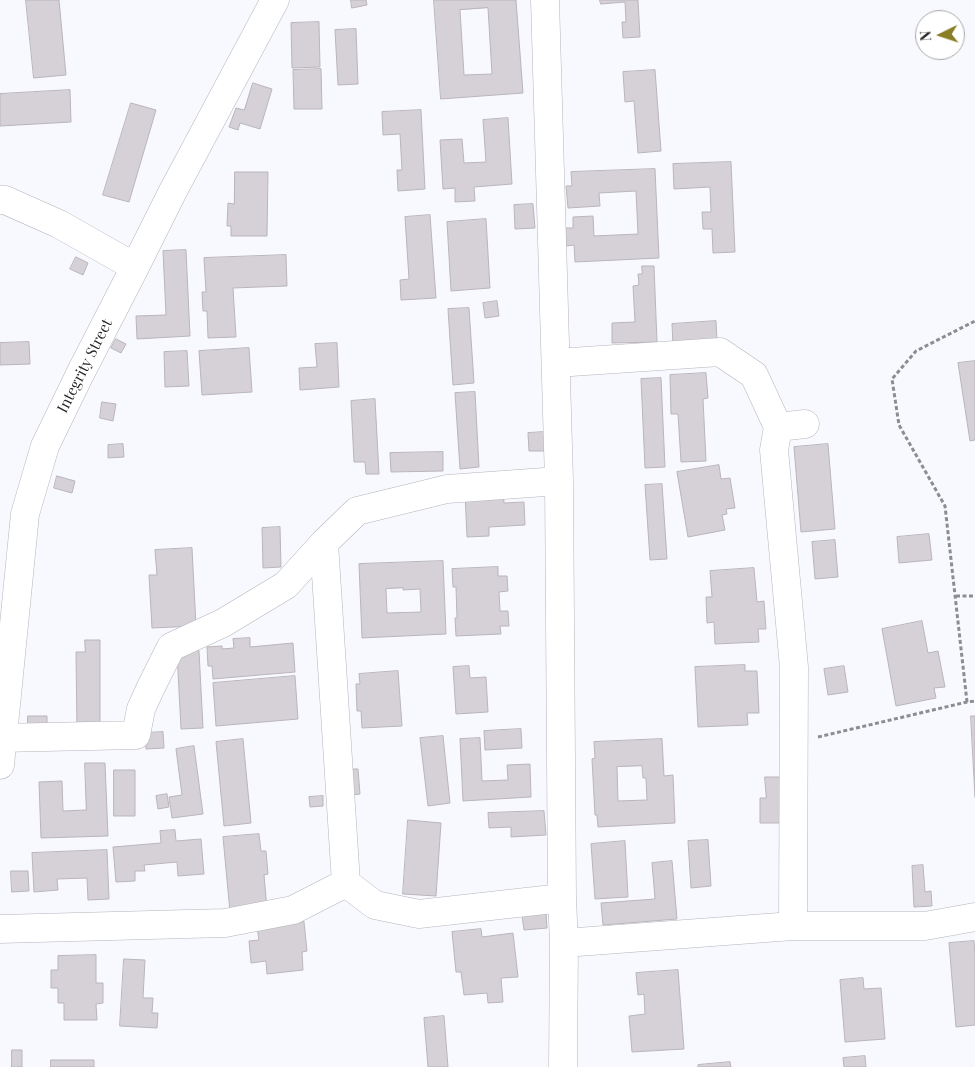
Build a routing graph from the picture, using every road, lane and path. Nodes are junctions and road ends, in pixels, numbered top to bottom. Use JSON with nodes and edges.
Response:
{"nodes":[{"id":1,"x":275,"y":0,"type":"edge"},
{"id":2,"x":545,"y":0,"type":"edge"},
{"id":3,"x":0,"y":200,"type":"edge"},
{"id":4,"x":135,"y":268,"type":"junction"},
{"id":5,"x":975,"y":321,"type":"edge"},
{"id":6,"x":556,"y":363,"type":"junction"},
{"id":7,"x":805,"y":424,"type":"dead end"},
{"id":8,"x":778,"y":427,"type":"junction"},
{"id":9,"x":559,"y":481,"type":"junction"},
{"id":10,"x":324,"y":543,"type":"junction"},
{"id":11,"x":956,"y":596,"type":"junction"},
{"id":12,"x":975,"y":596,"type":"edge"},
{"id":13,"x":975,"y":701,"type":"edge"},
{"id":14,"x":967,"y":702,"type":"junction"},
{"id":15,"x":794,"y":743,"type":"junction"},
{"id":16,"x":1,"y":747,"type":"edge"},
{"id":17,"x":346,"y":883,"type":"junction"},
{"id":18,"x":562,"y":898,"type":"junction"},
{"id":19,"x":975,"y":917,"type":"edge"},
{"id":20,"x":793,"y":926,"type":"junction"},
{"id":21,"x":0,"y":929,"type":"edge"},
{"id":22,"x":564,"y":943,"type":"junction"},
{"id":23,"x":563,"y":1067,"type":"edge"}],
"edges":[{"from":1,"to":4,"type":"street","name":"Integrity Street"},
{"from":2,"to":6,"type":"street"},
{"from":3,"to":4,"type":"street"},
{"from":4,"to":16,"type":"street","name":"Integrity Street"},
{"from":5,"to":11,"type":"path"},
{"from":6,"to":8,"type":"street"},
{"from":6,"to":9,"type":"street"},
{"from":7,"to":8,"type":"street"},
{"from":8,"to":15,"type":"street"},
{"from":9,"to":10,"type":"street"},
{"from":9,"to":18,"type":"street"},
{"from":10,"to":16,"type":"street"},
{"from":10,"to":17,"type":"street"},
{"from":11,"to":12,"type":"path"},
{"from":11,"to":14,"type":"path"},
{"from":13,"to":14,"type":"path"},
{"from":14,"to":15,"type":"path"},
{"from":15,"to":20,"type":"street"},
{"from":17,"to":18,"type":"street"},
{"from":17,"to":21,"type":"street"},
{"from":18,"to":22,"type":"street"},
{"from":19,"to":20,"type":"street"},
{"from":20,"to":22,"type":"street"},
{"from":22,"to":23,"type":"street"}]}
